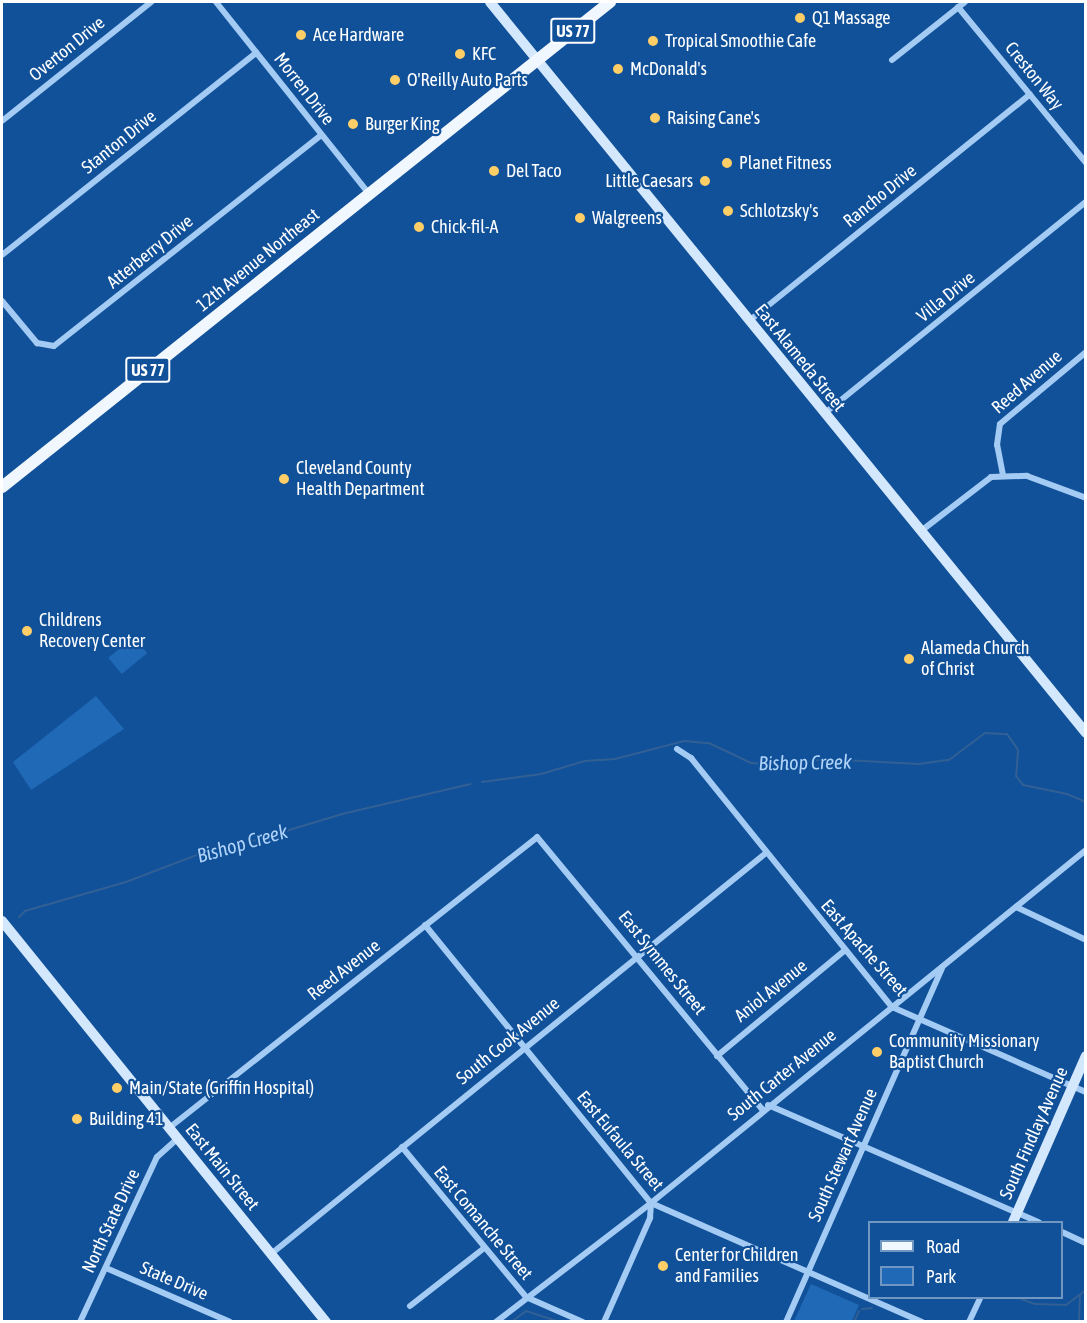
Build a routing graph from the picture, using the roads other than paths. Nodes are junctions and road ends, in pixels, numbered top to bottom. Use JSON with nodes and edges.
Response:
{"nodes":[{"id":1,"x":151,"y":2,"type":"edge"},
{"id":2,"x":216,"y":2,"type":"edge"},
{"id":3,"x":490,"y":2,"type":"edge"},
{"id":4,"x":610,"y":2,"type":"edge"},
{"id":5,"x":965,"y":2,"type":"edge"},
{"id":6,"x":958,"y":7,"type":"junction"},
{"id":7,"x":256,"y":52,"type":"junction"},
{"id":8,"x":892,"y":60,"type":"dead end"},
{"id":9,"x":537,"y":61,"type":"junction"},
{"id":10,"x":1030,"y":94,"type":"junction"},
{"id":11,"x":2,"y":121,"type":"edge"},
{"id":12,"x":321,"y":135,"type":"junction"},
{"id":13,"x":1086,"y":163,"type":"edge"},
{"id":14,"x":369,"y":195,"type":"junction"},
{"id":15,"x":1086,"y":202,"type":"edge"},
{"id":16,"x":2,"y":255,"type":"edge"},
{"id":17,"x":2,"y":301,"type":"edge"},
{"id":18,"x":749,"y":321,"type":"junction"},
{"id":19,"x":1086,"y":352,"type":"edge"},
{"id":20,"x":825,"y":414,"type":"junction"},
{"id":21,"x":1003,"y":475,"type":"junction"},
{"id":22,"x":2,"y":487,"type":"edge"},
{"id":23,"x":1086,"y":498,"type":"edge"},
{"id":24,"x":920,"y":531,"type":"junction"},
{"id":25,"x":1084,"y":728,"type":"edge"},
{"id":26,"x":677,"y":749,"type":"dead end"},
{"id":27,"x":537,"y":837,"type":"joint"},
{"id":28,"x":1086,"y":850,"type":"edge"},
{"id":29,"x":766,"y":853,"type":"junction"},
{"id":30,"x":1016,"y":907,"type":"junction"},
{"id":31,"x":2,"y":921,"type":"edge"},
{"id":32,"x":425,"y":925,"type":"junction"},
{"id":33,"x":1086,"y":940,"type":"edge"},
{"id":34,"x":844,"y":951,"type":"junction"},
{"id":35,"x":636,"y":956,"type":"junction"},
{"id":36,"x":943,"y":967,"type":"junction"},
{"id":37,"x":892,"y":1007,"type":"junction"},
{"id":38,"x":919,"y":1021,"type":"junction"},
{"id":39,"x":523,"y":1047,"type":"junction"},
{"id":40,"x":717,"y":1056,"type":"junction"},
{"id":41,"x":1086,"y":1056,"type":"edge"},
{"id":42,"x":1072,"y":1086,"type":"junction"},
{"id":43,"x":1086,"y":1092,"type":"edge"},
{"id":44,"x":765,"y":1107,"type":"junction"},
{"id":45,"x":169,"y":1128,"type":"junction"},
{"id":46,"x":177,"y":1139,"type":"junction"},
{"id":47,"x":864,"y":1146,"type":"junction"},
{"id":48,"x":402,"y":1147,"type":"junction"},
{"id":49,"x":651,"y":1203,"type":"junction"},
{"id":50,"x":1015,"y":1218,"type":"edge"},
{"id":51,"x":1034,"y":1221,"type":"edge"},
{"id":52,"x":1063,"y":1232,"type":"edge"},
{"id":53,"x":1086,"y":1243,"type":"edge"},
{"id":54,"x":483,"y":1249,"type":"junction"},
{"id":55,"x":271,"y":1254,"type":"junction"},
{"id":56,"x":106,"y":1268,"type":"junction"},
{"id":57,"x":808,"y":1273,"type":"junction"},
{"id":58,"x":296,"y":1285,"type":"junction"},
{"id":59,"x":526,"y":1297,"type":"junction"},
{"id":60,"x":868,"y":1299,"type":"edge"},
{"id":61,"x":868,"y":1299,"type":"edge"},
{"id":62,"x":980,"y":1299,"type":"edge"},
{"id":63,"x":410,"y":1306,"type":"dead end"},
{"id":64,"x":80,"y":1322,"type":"edge"},
{"id":65,"x":230,"y":1322,"type":"edge"},
{"id":66,"x":320,"y":1322,"type":"edge"},
{"id":67,"x":326,"y":1322,"type":"edge"},
{"id":68,"x":496,"y":1322,"type":"edge"},
{"id":69,"x":583,"y":1322,"type":"edge"},
{"id":70,"x":604,"y":1322,"type":"edge"},
{"id":71,"x":786,"y":1322,"type":"edge"},
{"id":72,"x":922,"y":1322,"type":"edge"},
{"id":73,"x":969,"y":1322,"type":"edge"}],
"edges":[{"from":1,"to":11,"type":"street","name":"Overton Drive"},
{"from":2,"to":7,"type":"street","name":"Morren Drive"},
{"from":3,"to":9,"type":"main road","name":"East Alameda Street"},
{"from":4,"to":9,"type":"main road","number":"US 77"},
{"from":5,"to":6,"type":"street"},
{"from":6,"to":8,"type":"street"},
{"from":6,"to":10,"type":"street","name":"Creston Way"},
{"from":7,"to":12,"type":"street","name":"Morren Drive"},
{"from":7,"to":16,"type":"street","name":"Stanton Drive"},
{"from":9,"to":14,"type":"main road","name":"12th Avenue Northeast","number":"US 77"},
{"from":9,"to":18,"type":"main road","name":"East Alameda Street"},
{"from":10,"to":13,"type":"street","name":"Creston Way"},
{"from":10,"to":18,"type":"street","name":"Rancho Drive"},
{"from":12,"to":14,"type":"street","name":"Morren Drive"},
{"from":12,"to":17,"type":"street","name":"Atterberry Drive"},
{"from":14,"to":22,"type":"main road","name":"12th Avenue Northeast","number":"US 77"},
{"from":15,"to":20,"type":"street","name":"Villa Drive"},
{"from":18,"to":20,"type":"main road","name":"East Alameda Street"},
{"from":19,"to":21,"type":"street","name":"Reed Avenue"},
{"from":20,"to":24,"type":"main road","name":"East Alameda Street"},
{"from":21,"to":23,"type":"street"},
{"from":21,"to":24,"type":"street"},
{"from":24,"to":25,"type":"main road","name":"East Alameda Street"},
{"from":26,"to":29,"type":"street","name":"East Apache Street"},
{"from":27,"to":32,"type":"street","name":"Reed Avenue"},
{"from":27,"to":35,"type":"street","name":"East Symmes Street"},
{"from":28,"to":30,"type":"street","name":"South Carter Avenue"},
{"from":29,"to":34,"type":"street","name":"East Apache Street"},
{"from":29,"to":35,"type":"street","name":"South Cook Avenue"},
{"from":30,"to":33,"type":"street"},
{"from":30,"to":36,"type":"street","name":"South Carter Avenue"},
{"from":31,"to":45,"type":"main road","name":"East Main Street"},
{"from":32,"to":39,"type":"street","name":"East Eufaula Street"},
{"from":32,"to":45,"type":"street","name":"Reed Avenue"},
{"from":34,"to":37,"type":"street","name":"East Apache Street"},
{"from":34,"to":40,"type":"street","name":"Aniol Avenue"},
{"from":35,"to":39,"type":"street","name":"South Cook Avenue"},
{"from":35,"to":40,"type":"street","name":"East Symmes Street"},
{"from":36,"to":37,"type":"street","name":"South Carter Avenue"},
{"from":36,"to":38,"type":"street","name":"South Stewart Avenue"},
{"from":37,"to":38,"type":"street","name":"East Apache Street"},
{"from":37,"to":44,"type":"street","name":"South Carter Avenue"},
{"from":38,"to":42,"type":"street","name":"East Apache Street"},
{"from":38,"to":47,"type":"street","name":"South Stewart Avenue"},
{"from":39,"to":48,"type":"street","name":"South Cook Avenue"},
{"from":39,"to":49,"type":"street","name":"East Eufaula Street"},
{"from":40,"to":44,"type":"street","name":"East Symmes Street"},
{"from":41,"to":42,"type":"main road","name":"South Findlay Avenue"},
{"from":42,"to":43,"type":"street","name":"East Apache Street"},
{"from":42,"to":50,"type":"main road","name":"South Findlay Avenue"},
{"from":44,"to":47,"type":"street","name":"East Symmes Street"},
{"from":44,"to":49,"type":"street","name":"South Carter Avenue"},
{"from":45,"to":46,"type":"main road","name":"East Main Street"},
{"from":46,"to":55,"type":"main road","name":"East Main Street"},
{"from":46,"to":56,"type":"street","name":"North State Drive"},
{"from":47,"to":50,"type":"street","name":"East Symmes Street"},
{"from":47,"to":57,"type":"street","name":"South Stewart Avenue"},
{"from":48,"to":54,"type":"street","name":"East Comanche Street"},
{"from":48,"to":55,"type":"street","name":"South Cook Avenue"},
{"from":49,"to":57,"type":"street","name":"East Eufaula Street"},
{"from":49,"to":59,"type":"street","name":"South Carter Avenue"},
{"from":49,"to":70,"type":"street"},
{"from":50,"to":51,"type":"street","name":"East Symmes Street"},
{"from":52,"to":53,"type":"street"},
{"from":54,"to":59,"type":"street","name":"East Comanche Street"},
{"from":54,"to":63,"type":"street"},
{"from":55,"to":58,"type":"main road","name":"East Main Street"},
{"from":56,"to":64,"type":"street","name":"North State Drive"},
{"from":56,"to":65,"type":"street","name":"State Drive"},
{"from":57,"to":61,"type":"street","name":"East Eufaula Street"},
{"from":57,"to":71,"type":"street","name":"South Stewart Avenue"},
{"from":58,"to":66,"type":"main road"},
{"from":58,"to":67,"type":"main road","name":"East Main Street"},
{"from":59,"to":68,"type":"street","name":"South Carter Avenue"},
{"from":59,"to":69,"type":"street","name":"East Comanche Street"},
{"from":60,"to":72,"type":"street","name":"East Eufaula Street"},
{"from":62,"to":73,"type":"street"}]}
